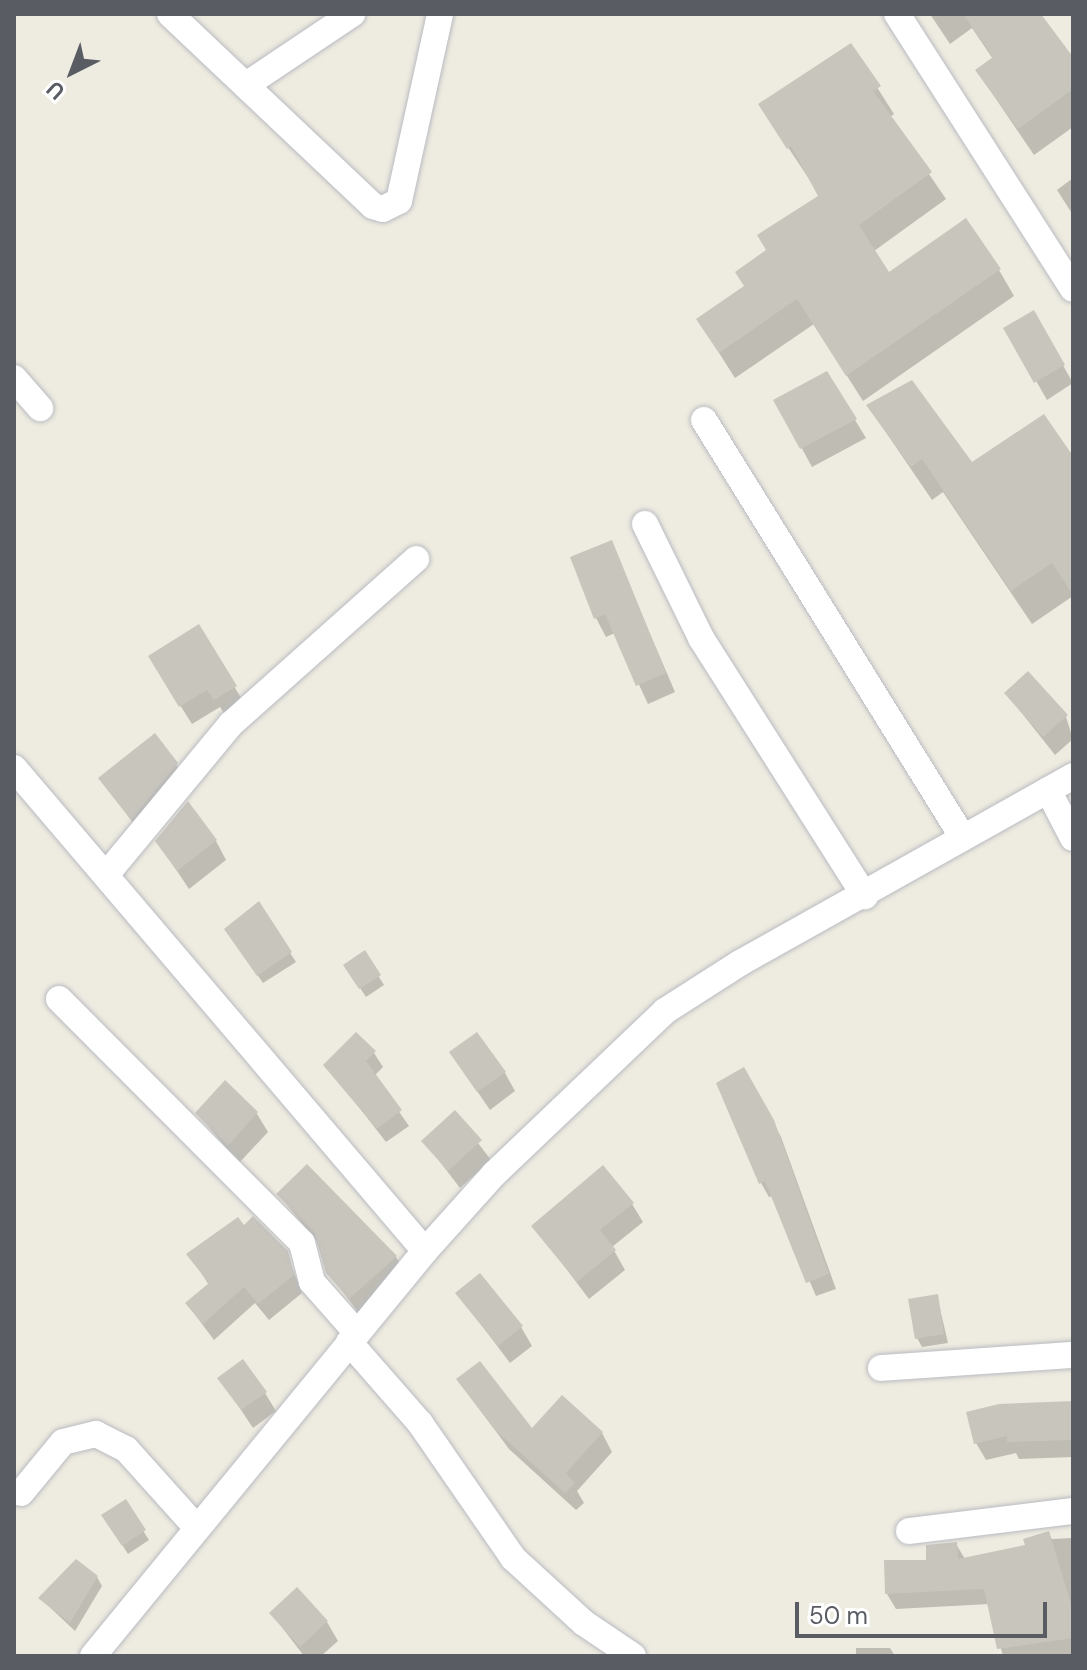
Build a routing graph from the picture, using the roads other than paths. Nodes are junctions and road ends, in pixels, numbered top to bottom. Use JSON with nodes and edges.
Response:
{"nodes":[{"id":1,"x":170,"y":14,"type":"edge"},
{"id":2,"x":352,"y":14,"type":"edge"},
{"id":3,"x":440,"y":14,"type":"edge"},
{"id":4,"x":897,"y":14,"type":"edge"},
{"id":5,"x":246,"y":85,"type":"junction"},
{"id":6,"x":1073,"y":289,"type":"edge"},
{"id":7,"x":14,"y":378,"type":"edge"},
{"id":8,"x":40,"y":408,"type":"dead end"},
{"id":9,"x":704,"y":420,"type":"dead end"},
{"id":10,"x":645,"y":524,"type":"dead end"},
{"id":11,"x":416,"y":559,"type":"dead end"},
{"id":12,"x":14,"y":768,"type":"edge"},
{"id":13,"x":1073,"y":776,"type":"edge"},
{"id":14,"x":1048,"y":790,"type":"junction"},
{"id":15,"x":963,"y":837,"type":"junction"},
{"id":16,"x":1073,"y":838,"type":"edge"},
{"id":17,"x":106,"y":875,"type":"junction"},
{"id":18,"x":865,"y":896,"type":"junction"},
{"id":19,"x":59,"y":999,"type":"dead end"},
{"id":20,"x":425,"y":1251,"type":"junction"},
{"id":21,"x":353,"y":1338,"type":"junction"},
{"id":22,"x":1073,"y":1355,"type":"edge"},
{"id":23,"x":881,"y":1368,"type":"dead end"},
{"id":24,"x":21,"y":1493,"type":"dead end"},
{"id":25,"x":1073,"y":1511,"type":"edge"},
{"id":26,"x":197,"y":1528,"type":"junction"},
{"id":27,"x":909,"y":1531,"type":"dead end"},
{"id":28,"x":103,"y":1652,"type":"edge"},
{"id":29,"x":633,"y":1656,"type":"edge"}],
"edges":[{"from":1,"to":5,"type":"street"},
{"from":2,"to":5,"type":"street"},
{"from":3,"to":5,"type":"street"},
{"from":4,"to":6,"type":"street"},
{"from":7,"to":8,"type":"street"},
{"from":9,"to":15,"type":"street"},
{"from":10,"to":18,"type":"street"},
{"from":11,"to":17,"type":"street"},
{"from":12,"to":17,"type":"street"},
{"from":13,"to":14,"type":"street"},
{"from":14,"to":15,"type":"street"},
{"from":14,"to":16,"type":"street"},
{"from":15,"to":18,"type":"street"},
{"from":17,"to":20,"type":"street"},
{"from":18,"to":20,"type":"street"},
{"from":19,"to":21,"type":"street"},
{"from":20,"to":21,"type":"street"},
{"from":21,"to":26,"type":"street"},
{"from":21,"to":29,"type":"street"},
{"from":22,"to":23,"type":"street"},
{"from":24,"to":26,"type":"street"},
{"from":25,"to":27,"type":"street"},
{"from":26,"to":28,"type":"street"}]}
